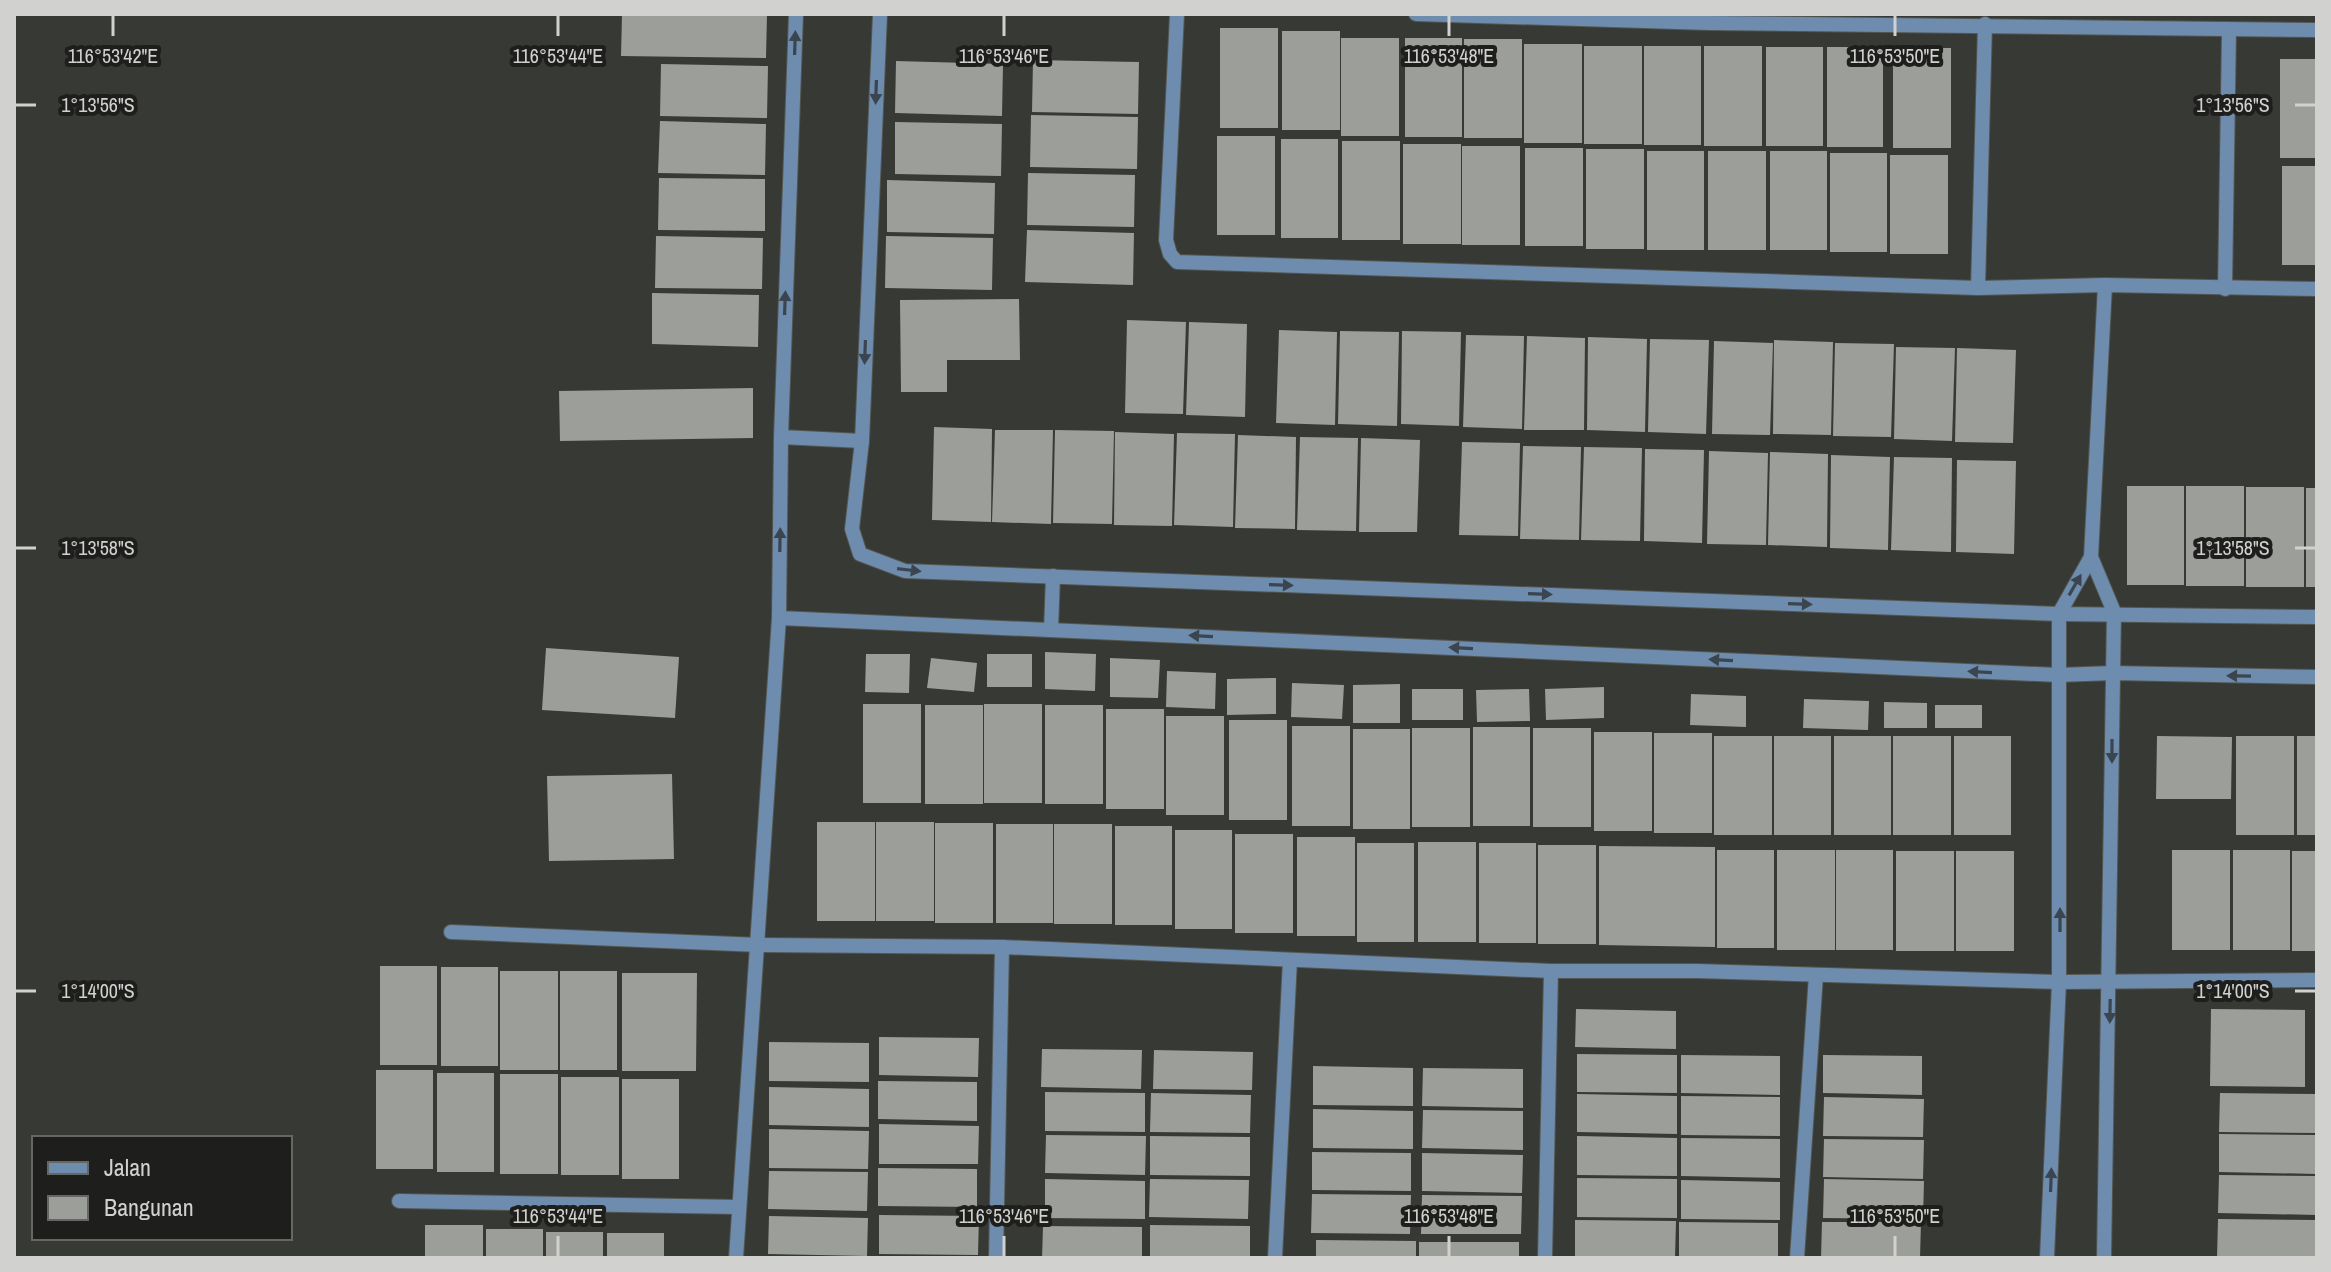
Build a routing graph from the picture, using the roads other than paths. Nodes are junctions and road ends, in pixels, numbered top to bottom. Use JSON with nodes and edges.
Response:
{"nodes":[{"id":1,"x":796,"y":14,"type":"edge"},
{"id":2,"x":880,"y":14,"type":"edge"},
{"id":3,"x":1177,"y":14,"type":"edge"},
{"id":4,"x":1416,"y":14,"type":"edge"},
{"id":5,"x":1709,"y":19,"type":"edge"},
{"id":6,"x":1985,"y":24,"type":"junction"},
{"id":7,"x":2229,"y":30,"type":"junction"},
{"id":8,"x":2317,"y":30,"type":"edge"},
{"id":9,"x":2105,"y":285,"type":"junction"},
{"id":10,"x":1978,"y":288,"type":"junction"},
{"id":11,"x":2225,"y":289,"type":"junction"},
{"id":12,"x":2317,"y":289,"type":"edge"},
{"id":13,"x":781,"y":437,"type":"junction"},
{"id":14,"x":862,"y":441,"type":"junction"},
{"id":15,"x":2091,"y":557,"type":"junction"},
{"id":16,"x":1053,"y":576,"type":"junction"},
{"id":17,"x":2114,"y":612,"type":"junction"},
{"id":18,"x":2059,"y":614,"type":"junction"},
{"id":19,"x":2317,"y":617,"type":"edge"},
{"id":20,"x":779,"y":618,"type":"junction"},
{"id":21,"x":1051,"y":630,"type":"junction"},
{"id":22,"x":2113,"y":673,"type":"junction"},
{"id":23,"x":2058,"y":675,"type":"junction"},
{"id":24,"x":2317,"y":677,"type":"edge"},
{"id":25,"x":451,"y":932,"type":"dead end"},
{"id":26,"x":760,"y":945,"type":"junction"},
{"id":27,"x":1002,"y":947,"type":"junction"},
{"id":28,"x":1290,"y":960,"type":"junction"},
{"id":29,"x":1551,"y":971,"type":"junction"},
{"id":30,"x":1816,"y":975,"type":"junction"},
{"id":31,"x":2317,"y":980,"type":"edge"},
{"id":32,"x":2059,"y":982,"type":"junction"},
{"id":33,"x":2110,"y":982,"type":"junction"},
{"id":34,"x":399,"y":1201,"type":"dead end"},
{"id":35,"x":738,"y":1207,"type":"junction"},
{"id":36,"x":736,"y":1258,"type":"edge"},
{"id":37,"x":996,"y":1258,"type":"edge"},
{"id":38,"x":1275,"y":1258,"type":"edge"},
{"id":39,"x":1545,"y":1258,"type":"edge"},
{"id":40,"x":1797,"y":1258,"type":"edge"},
{"id":41,"x":2047,"y":1258,"type":"edge"},
{"id":42,"x":2104,"y":1258,"type":"edge"}],
"edges":[{"from":13,"to":1,"type":"street","one_way":true},
{"from":2,"to":14,"type":"street","one_way":true},
{"from":3,"to":10,"type":"street"},
{"from":4,"to":5,"type":"street"},
{"from":5,"to":6,"type":"street"},
{"from":6,"to":7,"type":"street"},
{"from":6,"to":10,"type":"street"},
{"from":7,"to":8,"type":"street"},
{"from":7,"to":11,"type":"street"},
{"from":9,"to":10,"type":"street"},
{"from":9,"to":11,"type":"street"},
{"from":9,"to":15,"type":"street"},
{"from":11,"to":12,"type":"street"},
{"from":13,"to":14,"type":"street"},
{"from":20,"to":13,"type":"street","one_way":true},
{"from":14,"to":16,"type":"street","one_way":true},
{"from":15,"to":17,"type":"street"},
{"from":18,"to":15,"type":"street","one_way":true},
{"from":16,"to":18,"type":"street","one_way":true},
{"from":16,"to":21,"type":"street"},
{"from":17,"to":18,"type":"street"},
{"from":17,"to":19,"type":"street"},
{"from":17,"to":22,"type":"street"},
{"from":18,"to":23,"type":"street"},
{"from":20,"to":21,"type":"street"},
{"from":20,"to":26,"type":"street"},
{"from":23,"to":21,"type":"street","one_way":true},
{"from":22,"to":23,"type":"street"},
{"from":24,"to":22,"type":"street","one_way":true},
{"from":22,"to":33,"type":"street","one_way":true},
{"from":32,"to":23,"type":"street","one_way":true},
{"from":25,"to":26,"type":"street"},
{"from":26,"to":27,"type":"street"},
{"from":26,"to":35,"type":"street"},
{"from":27,"to":28,"type":"street"},
{"from":27,"to":37,"type":"street"},
{"from":28,"to":29,"type":"street"},
{"from":28,"to":38,"type":"street"},
{"from":29,"to":30,"type":"street"},
{"from":29,"to":39,"type":"street"},
{"from":30,"to":32,"type":"street"},
{"from":30,"to":40,"type":"street"},
{"from":31,"to":33,"type":"street"},
{"from":32,"to":33,"type":"street"},
{"from":41,"to":32,"type":"street","one_way":true},
{"from":33,"to":42,"type":"street","one_way":true},
{"from":34,"to":35,"type":"street"},
{"from":35,"to":36,"type":"street"}]}
